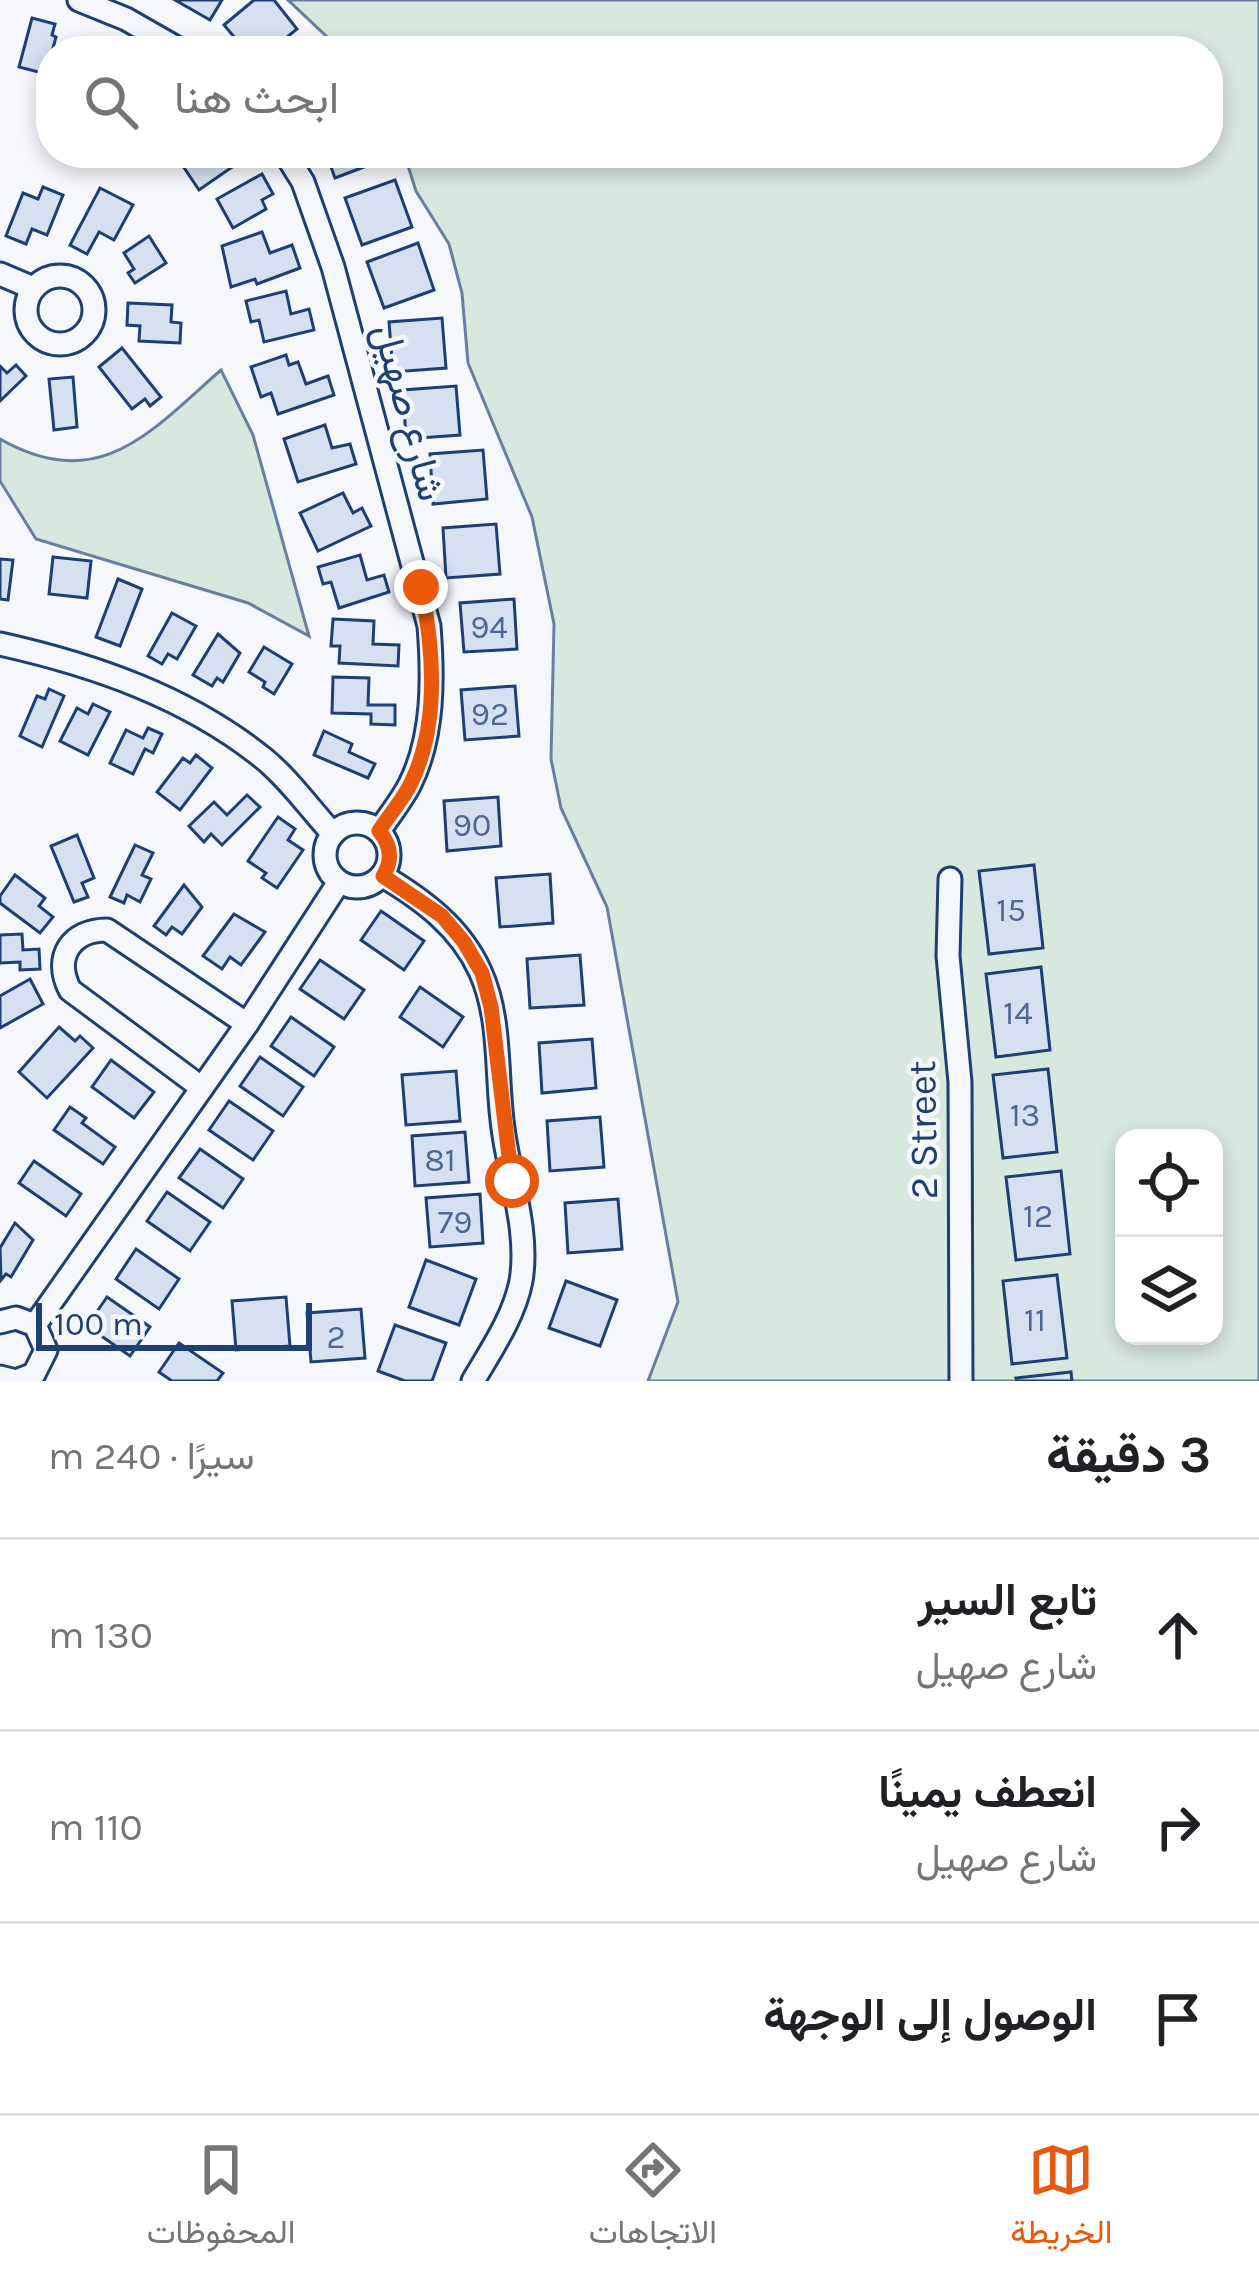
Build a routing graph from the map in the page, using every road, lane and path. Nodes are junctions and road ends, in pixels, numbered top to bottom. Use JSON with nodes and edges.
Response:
{"nodes":[{"id":1,"x":79,"y":0,"type":"edge"},
{"id":2,"x":156,"y":36,"type":"edge"},
{"id":3,"x":294,"y":168,"type":"edge"},
{"id":4,"x":0,"y":274,"type":"edge"},
{"id":5,"x":33,"y":288,"type":"dead end"},
{"id":6,"x":0,"y":644,"type":"edge"},
{"id":7,"x":379,"y":831,"type":"junction"},
{"id":8,"x":333,"y":834,"type":"junction"},
{"id":9,"x":383,"y":876,"type":"junction"},
{"id":10,"x":950,"y":879,"type":"dead end"},
{"id":11,"x":339,"y":882,"type":"junction"},
{"id":12,"x":247,"y":1024,"type":"junction"},
{"id":13,"x":202,"y":1088,"type":"junction"},
{"id":14,"x":0,"y":1322,"type":"edge"},
{"id":15,"x":34,"y":1325,"type":"junction"},
{"id":16,"x":48,"y":1373,"type":"edge"},
{"id":17,"x":0,"y":1377,"type":"edge"},
{"id":18,"x":473,"y":1381,"type":"edge"},
{"id":19,"x":961,"y":1381,"type":"edge"}],
"edges":[{"from":1,"to":2,"type":"street"},
{"from":3,"to":7,"type":"street","name":"شارع صهيل"},
{"from":4,"to":5,"type":"street"},
{"from":6,"to":8,"type":"street"},
{"from":7,"to":8,"type":"street"},
{"from":7,"to":9,"type":"street"},
{"from":8,"to":11,"type":"street"},
{"from":9,"to":11,"type":"street"},
{"from":9,"to":18,"type":"street"},
{"from":10,"to":19,"type":"street","name":"2 Street"},
{"from":11,"to":12,"type":"street"},
{"from":12,"to":13,"type":"street"},
{"from":12,"to":13,"type":"street"},
{"from":13,"to":15,"type":"street"},
{"from":14,"to":15,"type":"street"},
{"from":15,"to":16,"type":"street"},
{"from":16,"to":17,"type":"street"}]}
